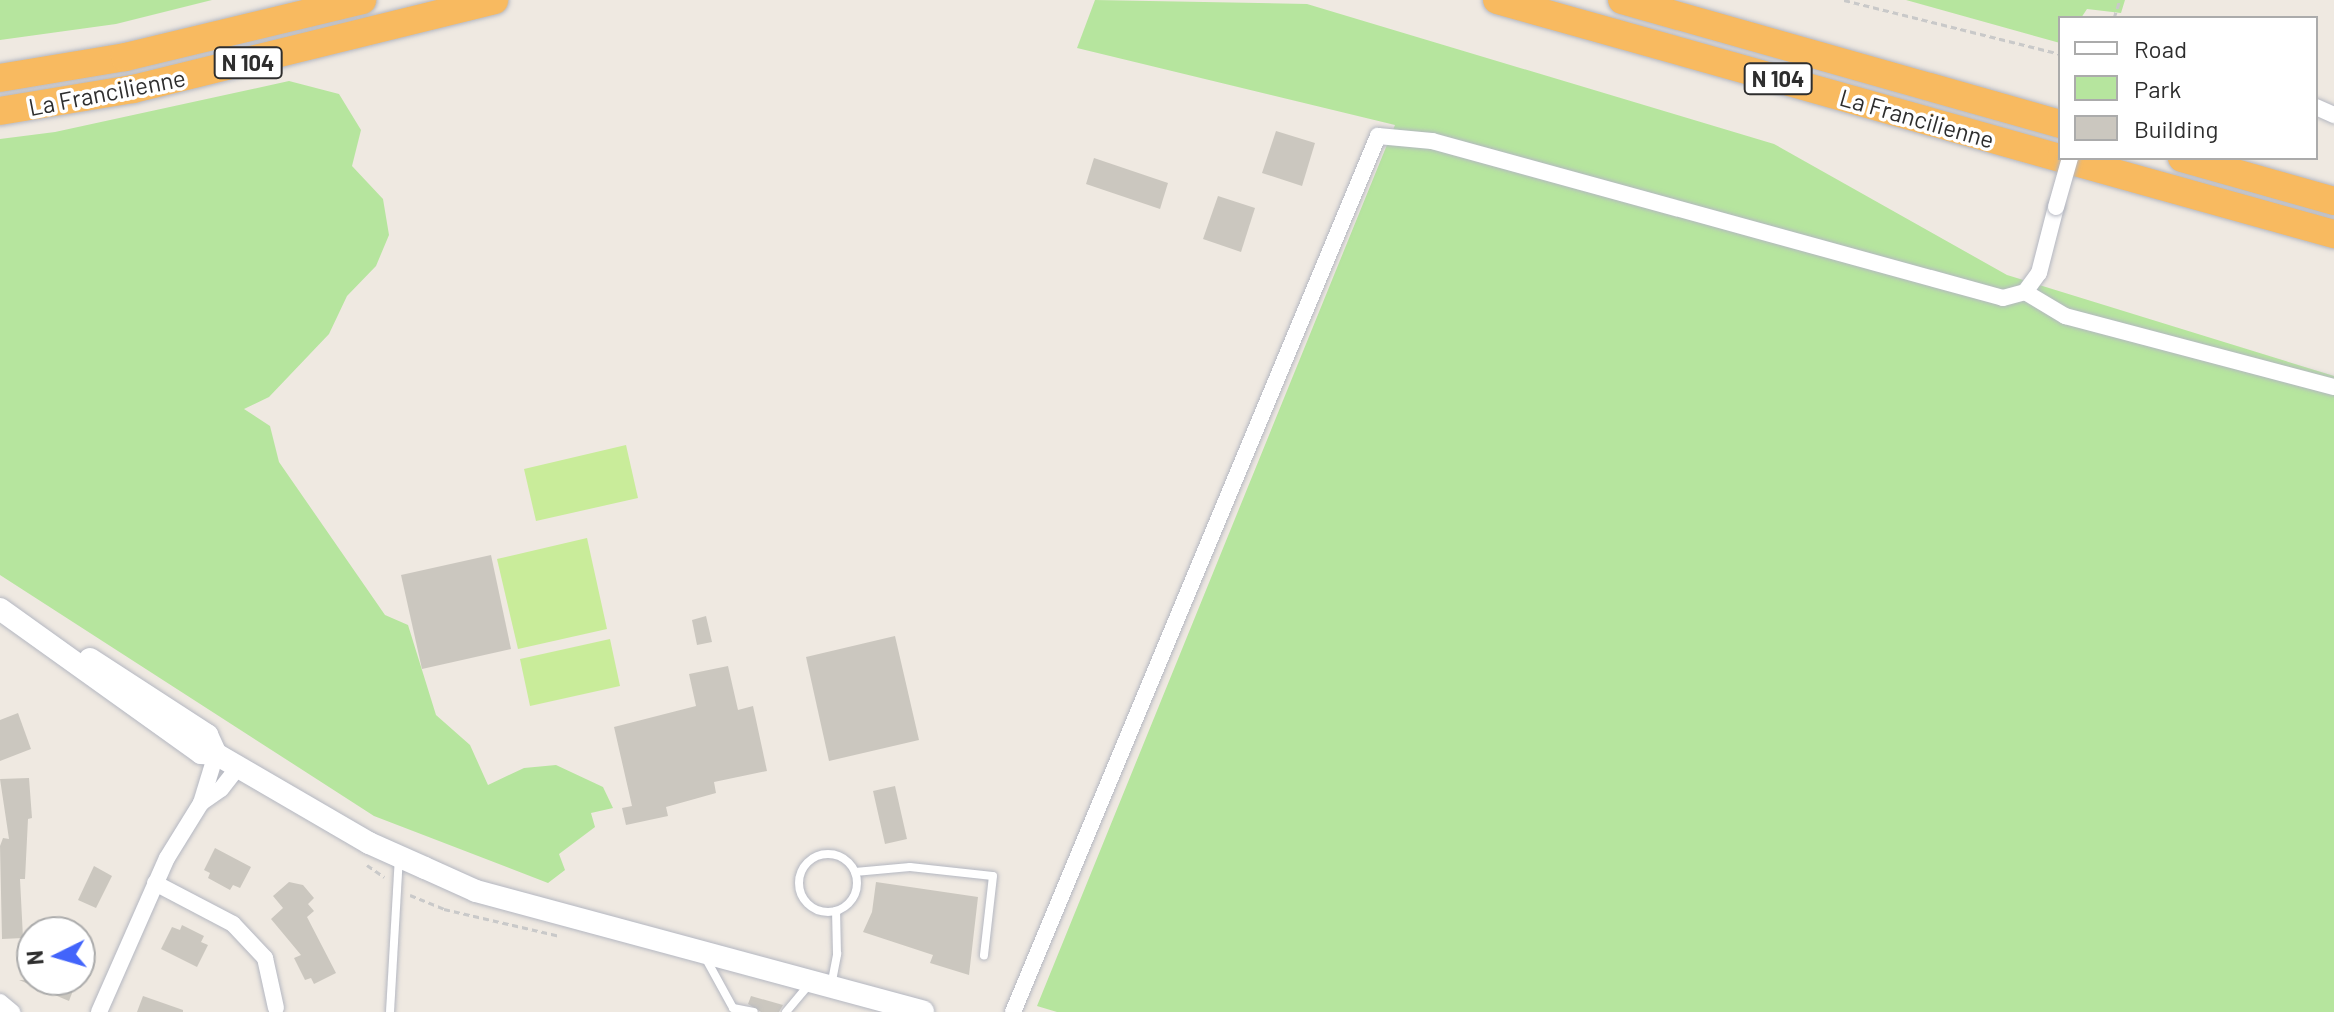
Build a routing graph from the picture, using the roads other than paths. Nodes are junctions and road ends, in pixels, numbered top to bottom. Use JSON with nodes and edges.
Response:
{"nodes":[{"id":1,"x":362,"y":0,"type":"edge"},
{"id":2,"x":494,"y":0,"type":"edge"},
{"id":3,"x":1497,"y":0,"type":"edge"},
{"id":4,"x":1622,"y":0,"type":"edge"},
{"id":5,"x":0,"y":78,"type":"edge"},
{"id":6,"x":0,"y":111,"type":"edge"},
{"id":7,"x":2058,"y":123,"type":"edge"},
{"id":8,"x":2058,"y":157,"type":"edge"},
{"id":9,"x":2067,"y":160,"type":"edge"},
{"id":10,"x":2069,"y":160,"type":"edge"},
{"id":11,"x":2189,"y":160,"type":"edge"},
{"id":12,"x":2334,"y":201,"type":"edge"},
{"id":13,"x":2334,"y":234,"type":"edge"},
{"id":14,"x":2025,"y":292,"type":"junction"},
{"id":15,"x":2334,"y":387,"type":"edge"},
{"id":16,"x":0,"y":609,"type":"edge"},
{"id":17,"x":216,"y":754,"type":"junction"},
{"id":18,"x":239,"y":766,"type":"junction"},
{"id":19,"x":201,"y":803,"type":"junction"},
{"id":20,"x":399,"y":857,"type":"junction"},
{"id":21,"x":855,"y":872,"type":"junction"},
{"id":22,"x":155,"y":883,"type":"junction"},
{"id":23,"x":836,"y":911,"type":"junction"},
{"id":24,"x":704,"y":953,"type":"junction"},
{"id":25,"x":984,"y":955,"type":"dead end"},
{"id":26,"x":821,"y":984,"type":"junction"},
{"id":27,"x":0,"y":1002,"type":"edge"},
{"id":28,"x":276,"y":1008,"type":"dead end"},
{"id":29,"x":12,"y":1012,"type":"edge"},
{"id":30,"x":99,"y":1012,"type":"edge"},
{"id":31,"x":390,"y":1012,"type":"edge"},
{"id":32,"x":754,"y":1012,"type":"edge"},
{"id":33,"x":786,"y":1012,"type":"edge"},
{"id":34,"x":923,"y":1012,"type":"edge"},
{"id":35,"x":1013,"y":1012,"type":"edge"}],
"edges":[{"from":1,"to":5,"type":"highway","name":"La Francilienne","number":"N 104"},
{"from":2,"to":6,"type":"highway","name":"La Francilienne","number":"N 104"},
{"from":3,"to":8,"type":"highway","name":"La Francilienne","number":"N 104"},
{"from":4,"to":7,"type":"highway","name":"La Francilienne","number":"N 104"},
{"from":9,"to":13,"type":"highway","name":"La Francilienne","number":"N 104"},
{"from":10,"to":14,"type":"street","bridge":true},
{"from":11,"to":12,"type":"highway"},
{"from":14,"to":15,"type":"street"},
{"from":14,"to":35,"type":"street"},
{"from":16,"to":17,"type":"street"},
{"from":17,"to":18,"type":"street"},
{"from":17,"to":19,"type":"street"},
{"from":18,"to":19,"type":"street"},
{"from":18,"to":20,"type":"street"},
{"from":19,"to":22,"type":"street"},
{"from":20,"to":24,"type":"street"},
{"from":20,"to":31,"type":"lane"},
{"from":21,"to":23,"type":"lane"},
{"from":21,"to":23,"type":"lane"},
{"from":21,"to":25,"type":"lane"},
{"from":22,"to":28,"type":"street"},
{"from":22,"to":30,"type":"street"},
{"from":23,"to":26,"type":"lane"},
{"from":24,"to":26,"type":"street"},
{"from":24,"to":32,"type":"lane"},
{"from":26,"to":33,"type":"lane"},
{"from":26,"to":34,"type":"street"},
{"from":27,"to":29,"type":"street"}]}
